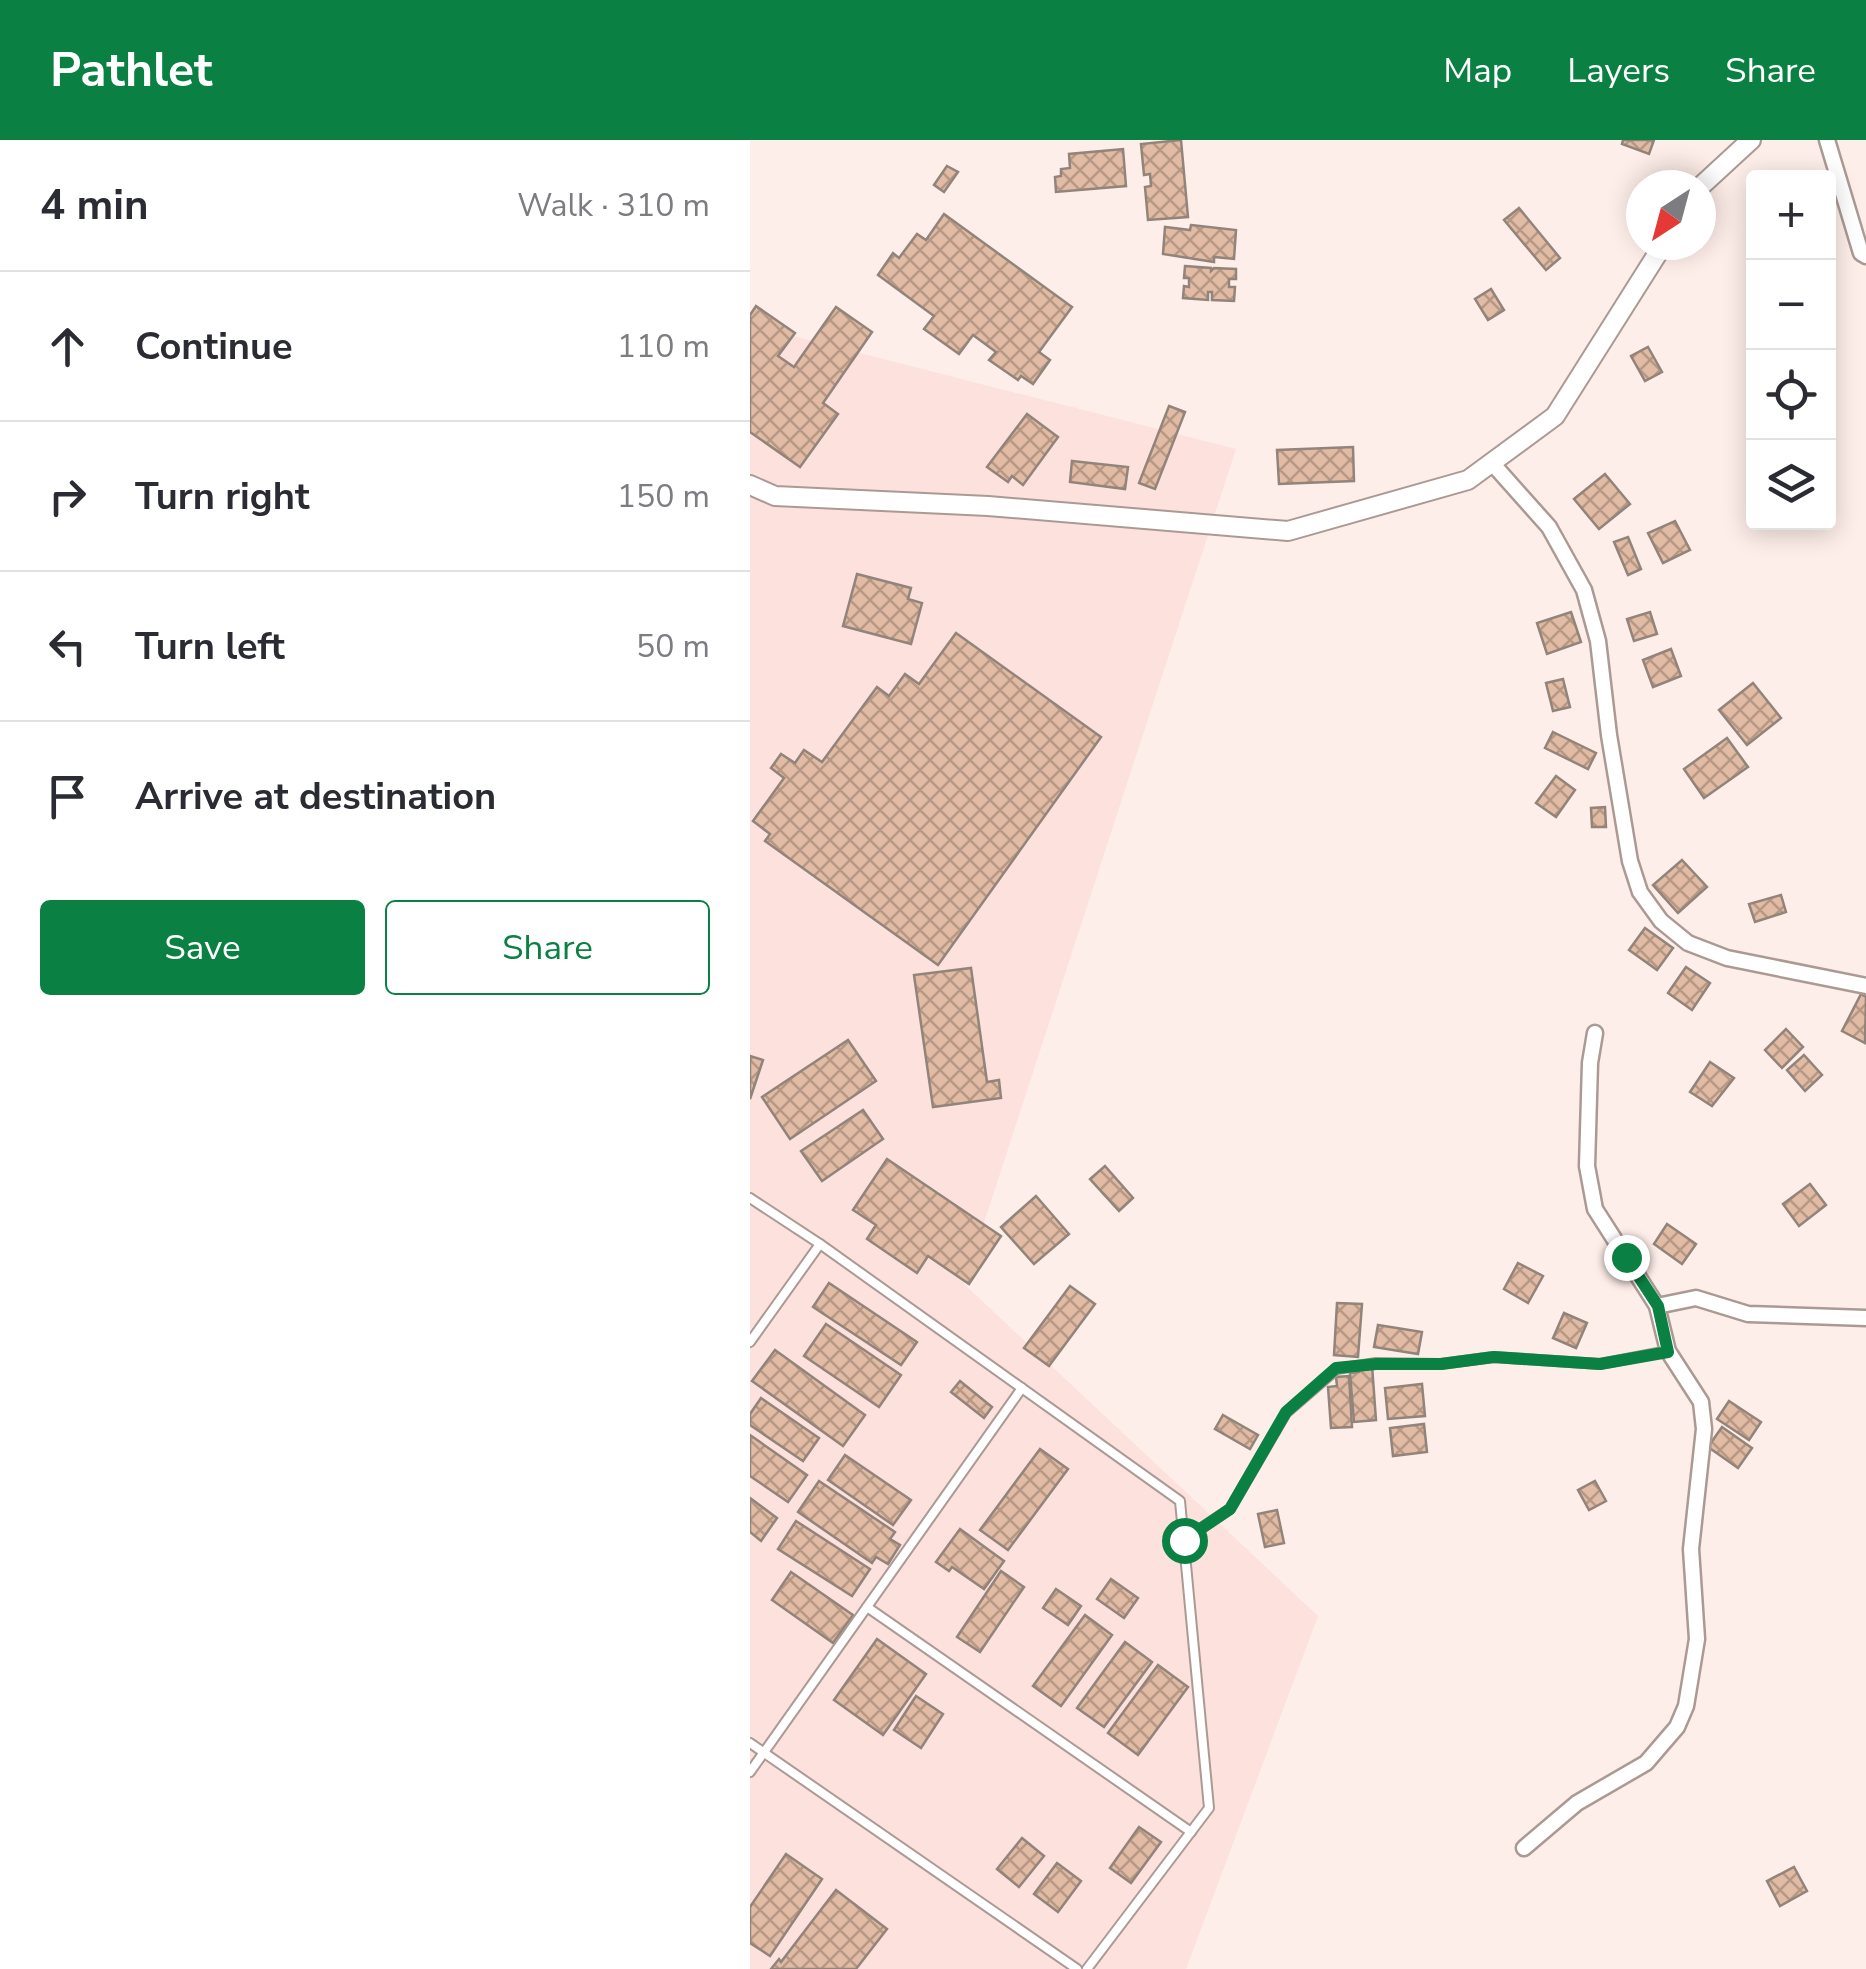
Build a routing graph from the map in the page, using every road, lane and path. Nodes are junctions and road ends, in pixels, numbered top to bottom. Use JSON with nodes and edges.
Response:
{"nodes":[{"id":1,"x":1751,"y":140,"type":"edge"},
{"id":2,"x":1827,"y":140,"type":"edge"},
{"id":3,"x":1716,"y":172,"type":"edge"},
{"id":4,"x":1866,"y":256,"type":"edge"},
{"id":5,"x":1654,"y":260,"type":"edge"},
{"id":6,"x":1492,"y":463,"type":"junction"},
{"id":7,"x":750,"y":485,"type":"edge"},
{"id":8,"x":1866,"y":986,"type":"edge"},
{"id":9,"x":1595,"y":1033,"type":"dead end"},
{"id":10,"x":750,"y":1198,"type":"edge"},
{"id":11,"x":820,"y":1244,"type":"junction"},
{"id":12,"x":1658,"y":1306,"type":"junction"},
{"id":13,"x":1866,"y":1318,"type":"edge"},
{"id":14,"x":750,"y":1342,"type":"edge"},
{"id":15,"x":1668,"y":1352,"type":"junction"},
{"id":16,"x":1022,"y":1388,"type":"junction"},
{"id":17,"x":1184,"y":1540,"type":"junction"},
{"id":18,"x":867,"y":1607,"type":"junction"},
{"id":19,"x":750,"y":1742,"type":"edge"},
{"id":20,"x":764,"y":1752,"type":"junction"},
{"id":21,"x":750,"y":1772,"type":"edge"},
{"id":22,"x":1191,"y":1832,"type":"junction"},
{"id":23,"x":1524,"y":1848,"type":"dead end"},
{"id":24,"x":1077,"y":1969,"type":"edge"},
{"id":25,"x":1087,"y":1969,"type":"edge"}],
"edges":[{"from":1,"to":3,"type":"street"},
{"from":2,"to":4,"type":"street"},
{"from":5,"to":6,"type":"street"},
{"from":6,"to":7,"type":"street"},
{"from":6,"to":8,"type":"street"},
{"from":9,"to":12,"type":"street"},
{"from":10,"to":11,"type":"lane"},
{"from":11,"to":14,"type":"lane"},
{"from":11,"to":16,"type":"lane"},
{"from":12,"to":13,"type":"street"},
{"from":12,"to":15,"type":"street"},
{"from":15,"to":17,"type":"lane"},
{"from":15,"to":23,"type":"street"},
{"from":16,"to":17,"type":"lane"},
{"from":16,"to":18,"type":"lane"},
{"from":17,"to":22,"type":"lane"},
{"from":18,"to":20,"type":"lane"},
{"from":18,"to":22,"type":"lane"},
{"from":19,"to":20,"type":"lane"},
{"from":20,"to":21,"type":"lane"},
{"from":20,"to":24,"type":"lane"},
{"from":22,"to":25,"type":"lane"}]}
